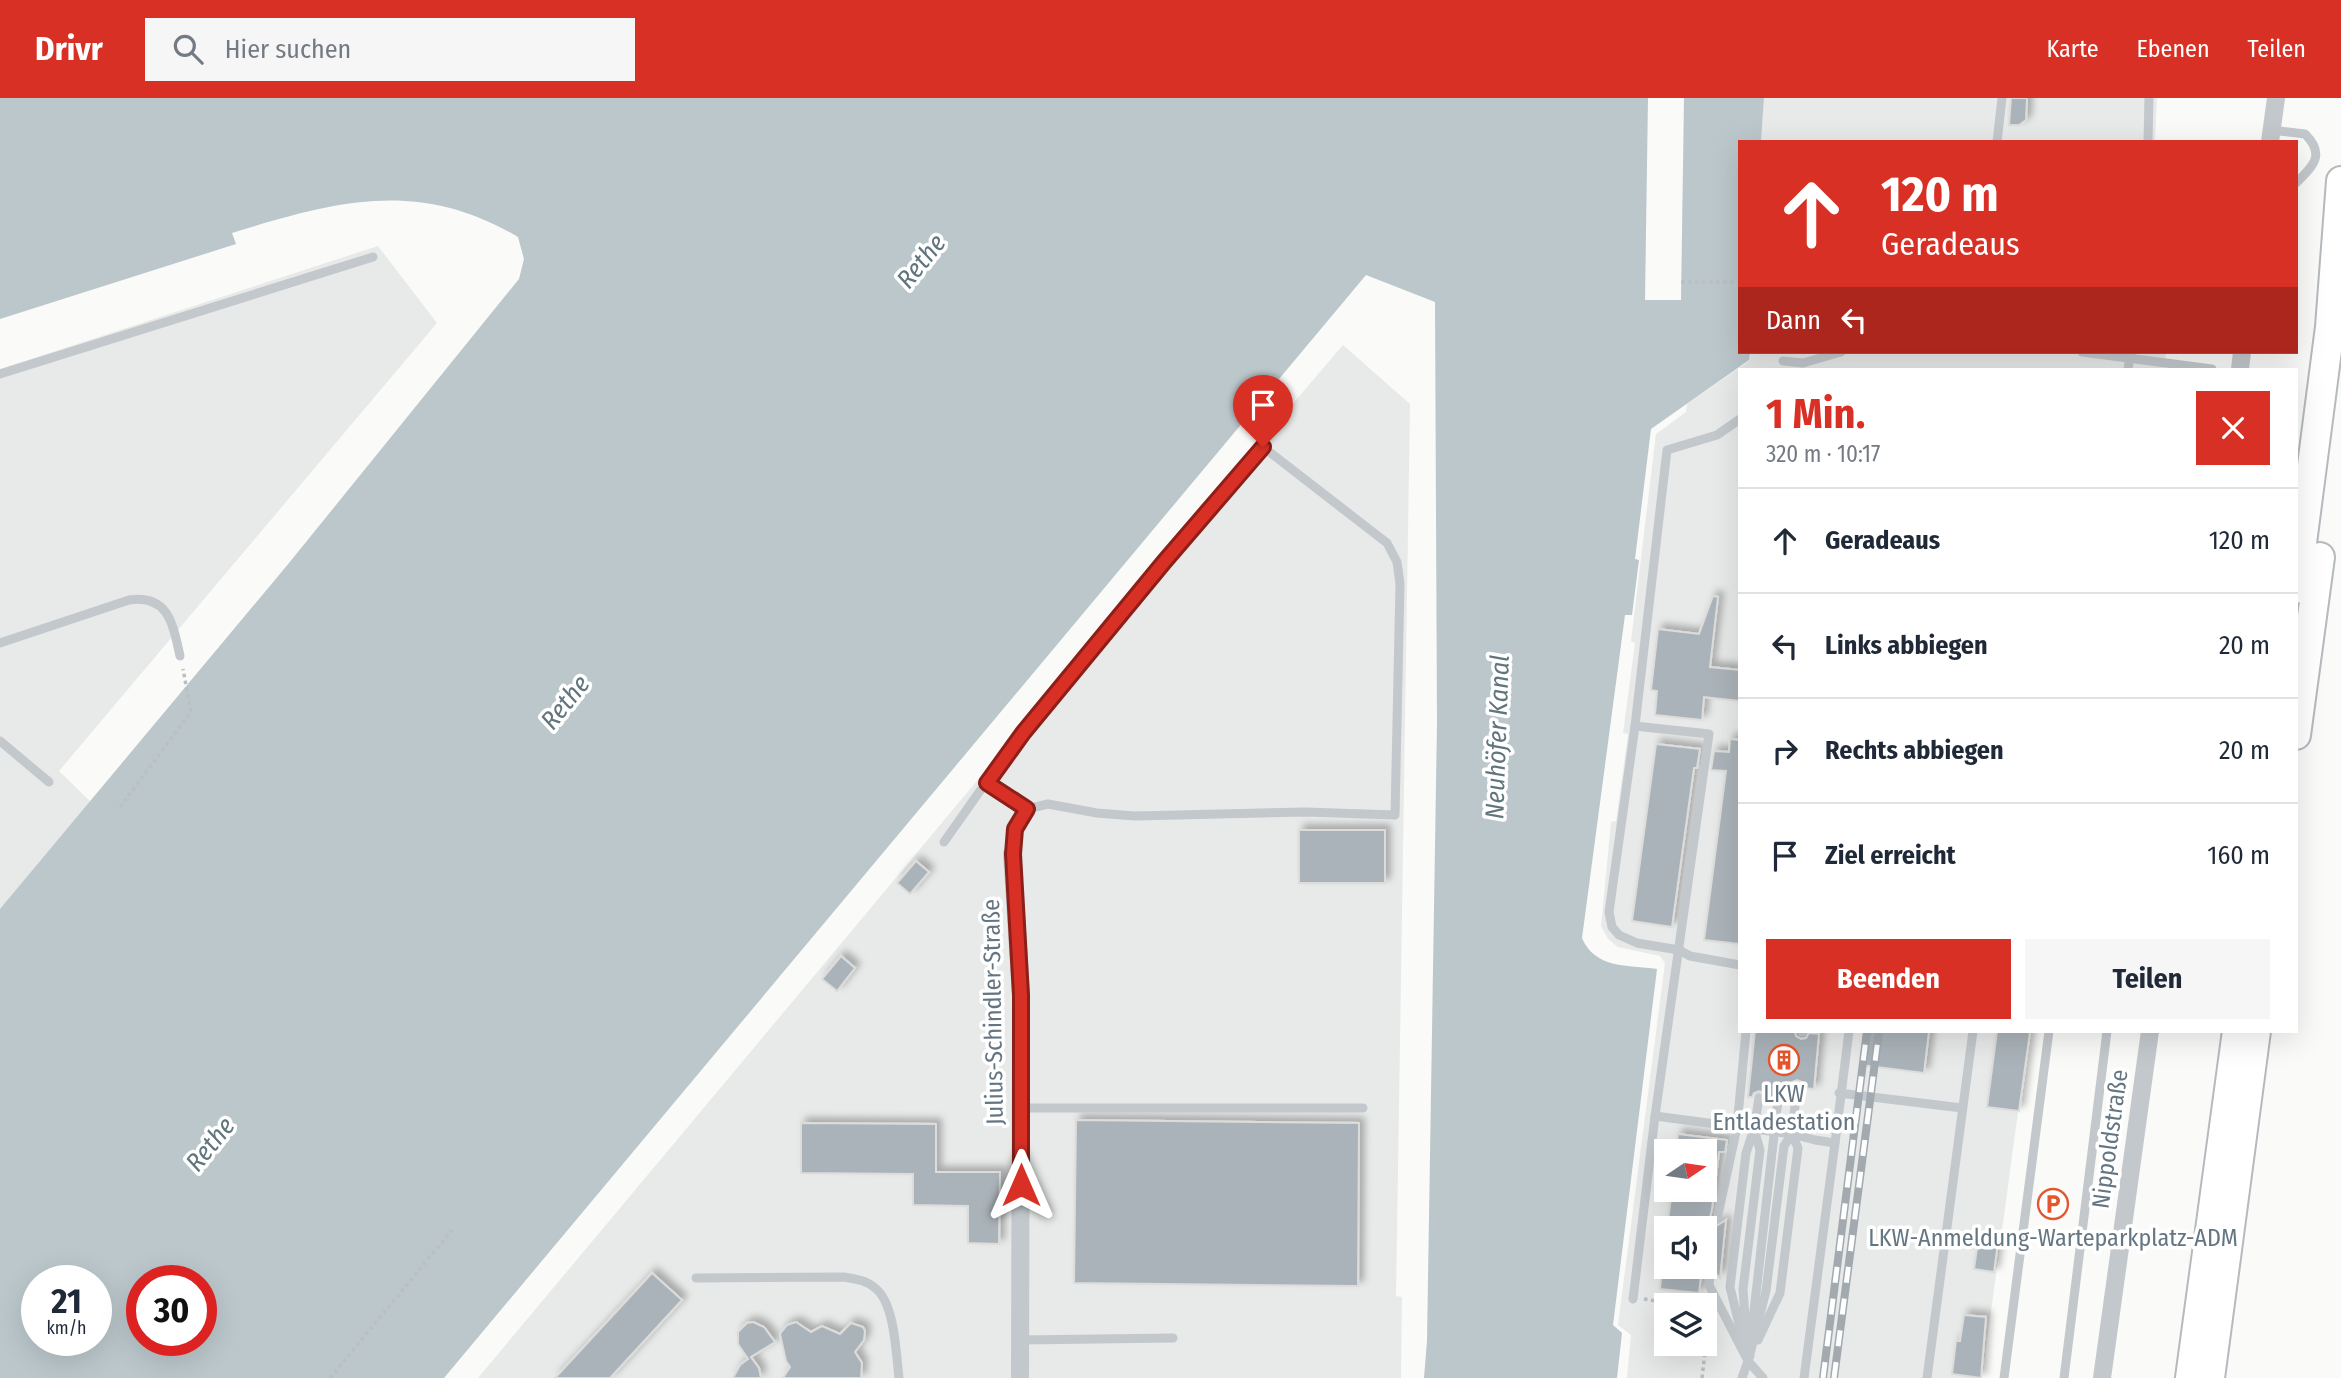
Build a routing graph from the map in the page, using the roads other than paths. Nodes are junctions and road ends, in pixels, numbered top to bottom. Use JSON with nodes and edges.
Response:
{"nodes":[{"id":1,"x":2002,"y":98,"type":"edge"},
{"id":2,"x":2149,"y":98,"type":"edge"},
{"id":3,"x":2276,"y":98,"type":"edge"},
{"id":4,"x":2271,"y":136,"type":"edge"},
{"id":5,"x":1997,"y":140,"type":"edge"},
{"id":6,"x":2148,"y":140,"type":"edge"},
{"id":7,"x":2298,"y":181,"type":"edge"},
{"id":8,"x":2341,"y":181,"type":"edge"},
{"id":9,"x":373,"y":257,"type":"dead end"},
{"id":10,"x":1835,"y":354,"type":"edge"},
{"id":11,"x":2130,"y":355,"type":"edge"},
{"id":12,"x":1783,"y":361,"type":"dead end"},
{"id":13,"x":2207,"y":368,"type":"edge"},
{"id":14,"x":0,"y":374,"type":"edge"},
{"id":15,"x":2341,"y":396,"type":"edge"},
{"id":16,"x":1738,"y":420,"type":"edge"},
{"id":17,"x":2298,"y":574,"type":"edge"},
{"id":18,"x":0,"y":643,"type":"edge"},
{"id":19,"x":180,"y":656,"type":"road end"},
{"id":20,"x":2298,"y":720,"type":"edge"},
{"id":21,"x":1635,"y":726,"type":"junction"},
{"id":22,"x":0,"y":741,"type":"edge"},
{"id":23,"x":48,"y":782,"type":"dead end"},
{"id":24,"x":987,"y":783,"type":"junction"},
{"id":25,"x":1027,"y":809,"type":"junction"},
{"id":26,"x":944,"y":842,"type":"dead end"},
{"id":27,"x":1013,"y":854,"type":"joint"},
{"id":28,"x":1679,"y":950,"type":"junction"},
{"id":29,"x":1738,"y":965,"type":"edge"},
{"id":30,"x":1746,"y":1033,"type":"edge"},
{"id":31,"x":1849,"y":1033,"type":"edge"},
{"id":32,"x":1973,"y":1033,"type":"edge"},
{"id":33,"x":2049,"y":1033,"type":"edge"},
{"id":34,"x":2107,"y":1033,"type":"edge"},
{"id":35,"x":2150,"y":1033,"type":"edge"},
{"id":36,"x":2237,"y":1033,"type":"edge"},
{"id":37,"x":2256,"y":1033,"type":"edge"},
{"id":38,"x":1797,"y":1087,"type":"dead end"},
{"id":39,"x":1839,"y":1093,"type":"junction"},
{"id":40,"x":1759,"y":1098,"type":"dead end"},
{"id":41,"x":1778,"y":1100,"type":"dead end"},
{"id":42,"x":1021,"y":1108,"type":"junction"},
{"id":43,"x":1363,"y":1108,"type":"dead end"},
{"id":44,"x":1962,"y":1108,"type":"junction"},
{"id":45,"x":1655,"y":1116,"type":"junction"},
{"id":46,"x":1737,"y":1127,"type":"junction"},
{"id":47,"x":1754,"y":1129,"type":"junction"},
{"id":48,"x":1775,"y":1132,"type":"junction"},
{"id":49,"x":1792,"y":1134,"type":"junction"},
{"id":50,"x":1835,"y":1143,"type":"junction"},
{"id":51,"x":1717,"y":1219,"type":"dead end"},
{"id":52,"x":696,"y":1278,"type":"dead end"},
{"id":53,"x":1710,"y":1281,"type":"dead end"},
{"id":54,"x":1633,"y":1299,"type":"road end"},
{"id":55,"x":1173,"y":1338,"type":"dead end"},
{"id":56,"x":1021,"y":1340,"type":"junction"},
{"id":57,"x":1748,"y":1361,"type":"junction"},
{"id":58,"x":900,"y":1378,"type":"edge"},
{"id":59,"x":1020,"y":1378,"type":"edge"},
{"id":60,"x":1742,"y":1378,"type":"edge"},
{"id":61,"x":1763,"y":1378,"type":"edge"},
{"id":62,"x":1804,"y":1378,"type":"edge"},
{"id":63,"x":1927,"y":1378,"type":"edge"},
{"id":64,"x":2004,"y":1378,"type":"edge"},
{"id":65,"x":2064,"y":1378,"type":"edge"},
{"id":66,"x":2102,"y":1378,"type":"edge"},
{"id":67,"x":2190,"y":1378,"type":"edge"},
{"id":68,"x":2210,"y":1378,"type":"edge"}],
"edges":[{"from":1,"to":5,"type":"lane"},
{"from":2,"to":6,"type":"lane"},
{"from":3,"to":4,"type":"street"},
{"from":4,"to":7,"type":"lane"},
{"from":8,"to":17,"type":"main road"},
{"from":9,"to":14,"type":"lane"},
{"from":10,"to":12,"type":"lane"},
{"from":11,"to":13,"type":"lane"},
{"from":15,"to":20,"type":"main road"},
{"from":16,"to":21,"type":"lane"},
{"from":18,"to":19,"type":"lane"},
{"from":21,"to":28,"type":"lane"},
{"from":21,"to":28,"type":"lane"},
{"from":22,"to":23,"type":"lane"},
{"from":24,"to":25,"type":"lane"},
{"from":24,"to":25,"type":"lane"},
{"from":24,"to":26,"type":"lane"},
{"from":25,"to":27,"type":"lane"},
{"from":27,"to":42,"type":"street","name":"Julius-Schindler-Straße"},
{"from":28,"to":29,"type":"lane"},
{"from":28,"to":45,"type":"lane"},
{"from":30,"to":46,"type":"lane"},
{"from":31,"to":39,"type":"lane"},
{"from":32,"to":44,"type":"lane"},
{"from":33,"to":64,"type":"lane"},
{"from":34,"to":65,"type":"lane"},
{"from":35,"to":66,"type":"street","name":"Nippoldstraße"},
{"from":36,"to":67,"type":"main road"},
{"from":37,"to":68,"type":"main road"},
{"from":38,"to":49,"type":"lane"},
{"from":39,"to":44,"type":"lane"},
{"from":39,"to":50,"type":"lane"},
{"from":40,"to":47,"type":"lane"},
{"from":41,"to":48,"type":"lane"},
{"from":42,"to":43,"type":"lane"},
{"from":42,"to":56,"type":"street","name":"Julius-Schindler-Straße"},
{"from":44,"to":63,"type":"lane"},
{"from":45,"to":46,"type":"lane"},
{"from":45,"to":54,"type":"lane"},
{"from":46,"to":47,"type":"lane"},
{"from":46,"to":51,"type":"lane"},
{"from":47,"to":48,"type":"lane"},
{"from":47,"to":57,"type":"lane"},
{"from":47,"to":57,"type":"lane"},
{"from":48,"to":49,"type":"lane"},
{"from":48,"to":57,"type":"lane"},
{"from":49,"to":50,"type":"lane"},
{"from":49,"to":57,"type":"lane"},
{"from":49,"to":57,"type":"lane"},
{"from":50,"to":62,"type":"lane"},
{"from":52,"to":58,"type":"lane"},
{"from":53,"to":57,"type":"lane"},
{"from":55,"to":56,"type":"lane"},
{"from":56,"to":59,"type":"street","name":"Julius-Schindler-Straße"},
{"from":57,"to":60,"type":"lane"},
{"from":57,"to":61,"type":"lane"}]}
